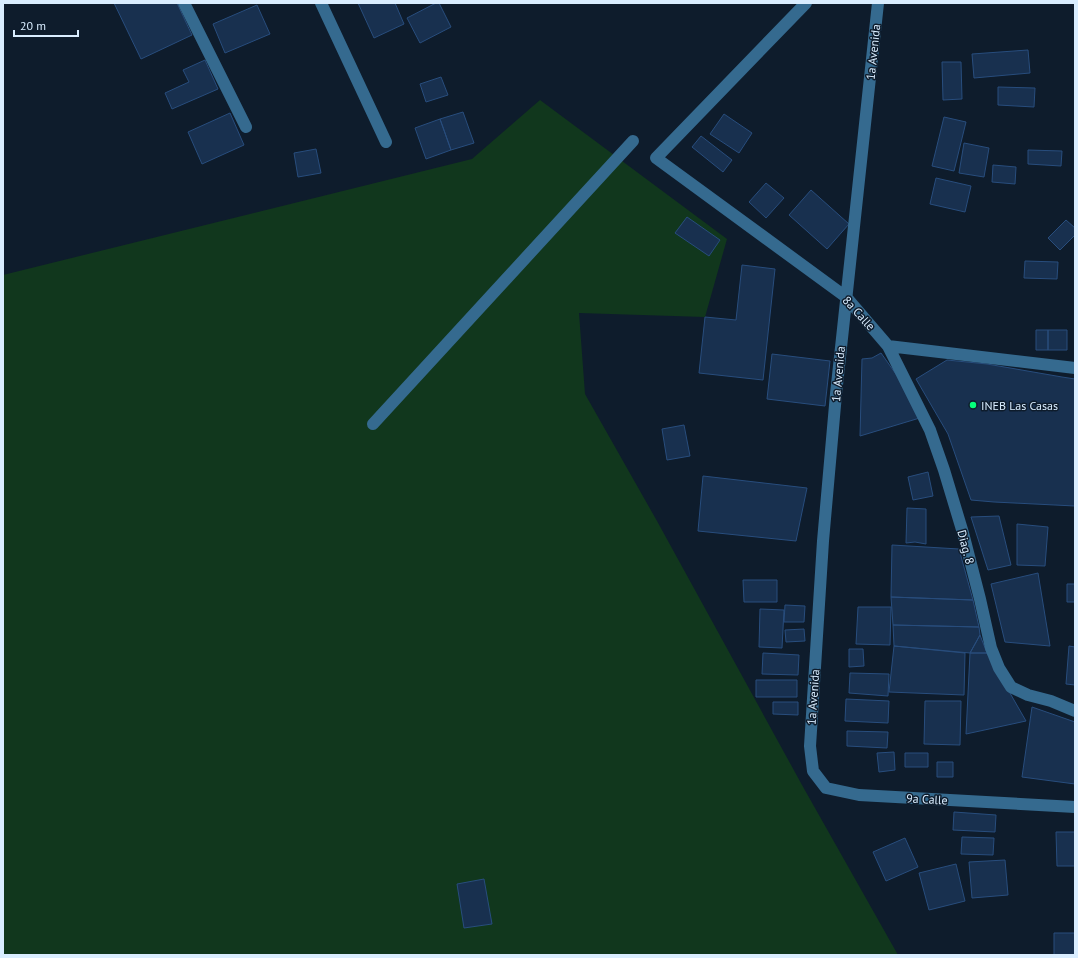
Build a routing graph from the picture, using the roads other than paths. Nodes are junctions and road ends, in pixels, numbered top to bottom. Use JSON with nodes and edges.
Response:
{"nodes":[{"id":1,"x":184,"y":3,"type":"edge"},
{"id":2,"x":321,"y":3,"type":"edge"},
{"id":3,"x":806,"y":3,"type":"edge"},
{"id":4,"x":878,"y":3,"type":"edge"},
{"id":5,"x":246,"y":127,"type":"dead end"},
{"id":6,"x":633,"y":141,"type":"dead end"},
{"id":7,"x":386,"y":142,"type":"dead end"},
{"id":8,"x":846,"y":297,"type":"junction"},
{"id":9,"x":888,"y":346,"type":"junction"},
{"id":10,"x":1075,"y":368,"type":"edge"},
{"id":11,"x":373,"y":424,"type":"dead end"},
{"id":12,"x":1075,"y":711,"type":"edge"},
{"id":13,"x":810,"y":746,"type":"joint"},
{"id":14,"x":1075,"y":807,"type":"edge"}],
"edges":[{"from":1,"to":5,"type":"street"},
{"from":2,"to":7,"type":"street"},
{"from":3,"to":8,"type":"street","name":"8a Calle"},
{"from":4,"to":8,"type":"street","name":"1a Avenida"},
{"from":6,"to":11,"type":"street"},
{"from":8,"to":9,"type":"street","name":"8a Calle"},
{"from":8,"to":13,"type":"street","name":"1a Avenida"},
{"from":9,"to":10,"type":"street"},
{"from":9,"to":12,"type":"street","name":"Diag. 8"},
{"from":13,"to":14,"type":"street","name":"9a Calle"}]}
